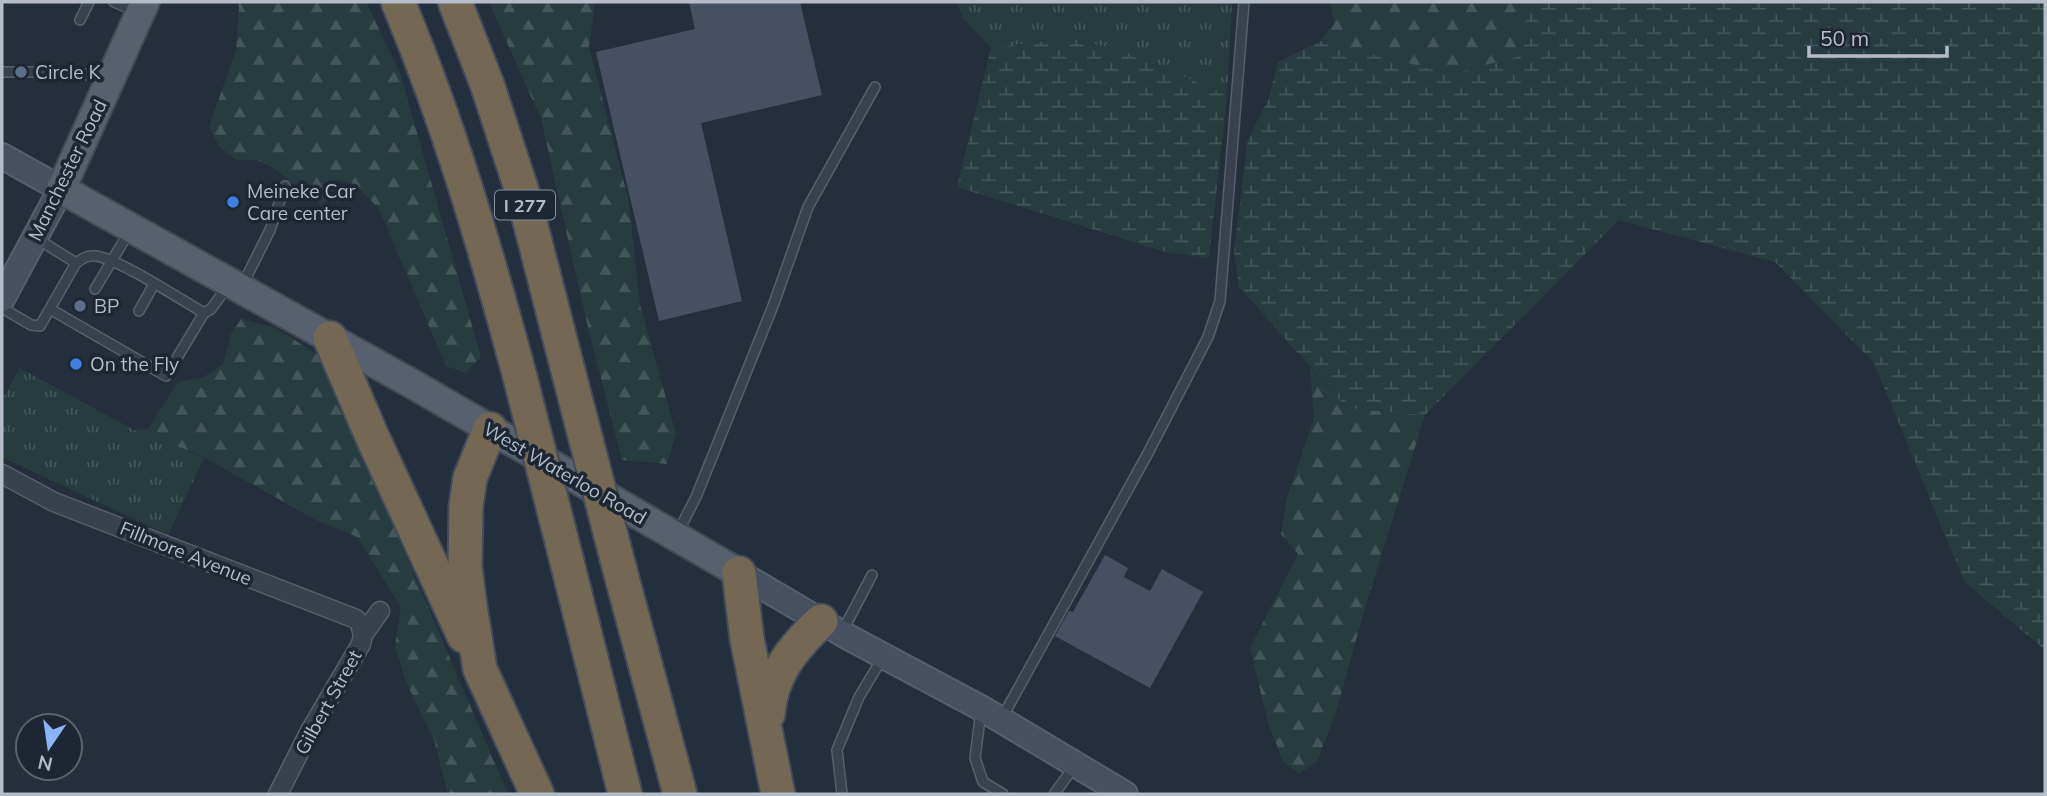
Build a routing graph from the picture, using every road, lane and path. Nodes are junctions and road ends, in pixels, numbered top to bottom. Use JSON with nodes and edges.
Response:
{"nodes":[{"id":1,"x":89,"y":2,"type":"edge"},
{"id":2,"x":114,"y":2,"type":"edge"},
{"id":3,"x":398,"y":2,"type":"edge"},
{"id":4,"x":455,"y":2,"type":"edge"},
{"id":5,"x":1244,"y":2,"type":"edge"},
{"id":6,"x":142,"y":7,"type":"edge"},
{"id":7,"x":80,"y":20,"type":"dead end"},
{"id":8,"x":2,"y":72,"type":"edge"},
{"id":9,"x":110,"y":79,"type":"junction"},
{"id":10,"x":875,"y":87,"type":"dead end"},
{"id":11,"x":2,"y":156,"type":"edge"},
{"id":12,"x":285,"y":186,"type":"dead end"},
{"id":13,"x":61,"y":189,"type":"junction"},
{"id":14,"x":132,"y":228,"type":"junction"},
{"id":15,"x":35,"y":238,"type":"junction"},
{"id":16,"x":110,"y":261,"type":"junction"},
{"id":17,"x":76,"y":263,"type":"junction"},
{"id":18,"x":154,"y":284,"type":"junction"},
{"id":19,"x":235,"y":286,"type":"junction"},
{"id":20,"x":95,"y":289,"type":"dead end"},
{"id":21,"x":2,"y":299,"type":"edge"},
{"id":22,"x":2,"y":308,"type":"edge"},
{"id":23,"x":50,"y":309,"type":"junction"},
{"id":24,"x":139,"y":312,"type":"dead end"},
{"id":25,"x":204,"y":313,"type":"junction"},
{"id":26,"x":330,"y":338,"type":"junction"},
{"id":27,"x":490,"y":429,"type":"junction"},
{"id":28,"x":2,"y":474,"type":"edge"},
{"id":29,"x":675,"y":536,"type":"junction"},
{"id":30,"x":740,"y":573,"type":"junction"},
{"id":31,"x":872,"y":575,"type":"dead end"},
{"id":32,"x":380,"y":611,"type":"dead end"},
{"id":33,"x":831,"y":627,"type":"junction"},
{"id":34,"x":363,"y":635,"type":"junction"},
{"id":35,"x":884,"y":656,"type":"junction"},
{"id":36,"x":480,"y":669,"type":"junction"},
{"id":37,"x":991,"y":714,"type":"junction"},
{"id":38,"x":768,"y":745,"type":"junction"},
{"id":39,"x":1075,"y":765,"type":"junction"},
{"id":40,"x":278,"y":794,"type":"edge"},
{"id":41,"x":537,"y":794,"type":"edge"},
{"id":42,"x":625,"y":794,"type":"edge"},
{"id":43,"x":680,"y":794,"type":"edge"},
{"id":44,"x":778,"y":794,"type":"edge"},
{"id":45,"x":842,"y":794,"type":"edge"},
{"id":46,"x":1003,"y":794,"type":"edge"},
{"id":47,"x":1054,"y":794,"type":"edge"},
{"id":48,"x":1125,"y":794,"type":"edge"}],
"edges":[{"from":1,"to":7,"type":"lane"},
{"from":2,"to":6,"type":"lane"},
{"from":3,"to":42,"type":"highway","number":"I 277","bridge":true},
{"from":4,"to":43,"type":"highway","number":"I 277","bridge":true},
{"from":5,"to":37,"type":"lane"},
{"from":6,"to":9,"type":"main road","name":"Manchester Road"},
{"from":8,"to":9,"type":"lane"},
{"from":9,"to":13,"type":"main road","name":"Manchester Road"},
{"from":10,"to":29,"type":"lane"},
{"from":11,"to":13,"type":"main road","name":"West Waterloo Road"},
{"from":12,"to":19,"type":"lane"},
{"from":13,"to":14,"type":"main road","name":"West Waterloo Road"},
{"from":13,"to":15,"type":"main road","name":"Manchester Road"},
{"from":14,"to":16,"type":"lane"},
{"from":14,"to":19,"type":"main road","name":"West Waterloo Road"},
{"from":15,"to":17,"type":"lane"},
{"from":15,"to":21,"type":"main road","name":"Manchester Road"},
{"from":16,"to":17,"type":"lane"},
{"from":16,"to":18,"type":"lane"},
{"from":16,"to":20,"type":"lane"},
{"from":17,"to":23,"type":"lane"},
{"from":18,"to":24,"type":"lane"},
{"from":18,"to":25,"type":"lane"},
{"from":19,"to":25,"type":"lane"},
{"from":19,"to":26,"type":"main road","name":"West Waterloo Road"},
{"from":22,"to":23,"type":"lane"},
{"from":23,"to":25,"type":"lane"},
{"from":26,"to":27,"type":"main road","name":"West Waterloo Road"},
{"from":26,"to":36,"type":"highway"},
{"from":27,"to":29,"type":"main road","name":"West Waterloo Road"},
{"from":27,"to":36,"type":"highway"},
{"from":28,"to":34,"type":"street","name":"Fillmore Avenue"},
{"from":29,"to":30,"type":"main road","name":"West Waterloo Road"},
{"from":30,"to":33,"type":"main road","name":"West Waterloo Road"},
{"from":30,"to":38,"type":"highway"},
{"from":31,"to":33,"type":"lane"},
{"from":32,"to":34,"type":"street","name":"Gilbert Street"},
{"from":33,"to":35,"type":"main road","name":"West Waterloo Road"},
{"from":33,"to":38,"type":"highway"},
{"from":34,"to":40,"type":"street","name":"Gilbert Street"},
{"from":35,"to":37,"type":"main road","name":"West Waterloo Road"},
{"from":35,"to":45,"type":"lane"},
{"from":36,"to":41,"type":"highway"},
{"from":37,"to":39,"type":"main road","name":"West Waterloo Road"},
{"from":37,"to":46,"type":"lane"},
{"from":38,"to":44,"type":"highway"},
{"from":39,"to":47,"type":"lane"},
{"from":39,"to":48,"type":"main road","name":"West Waterloo Road"}]}
